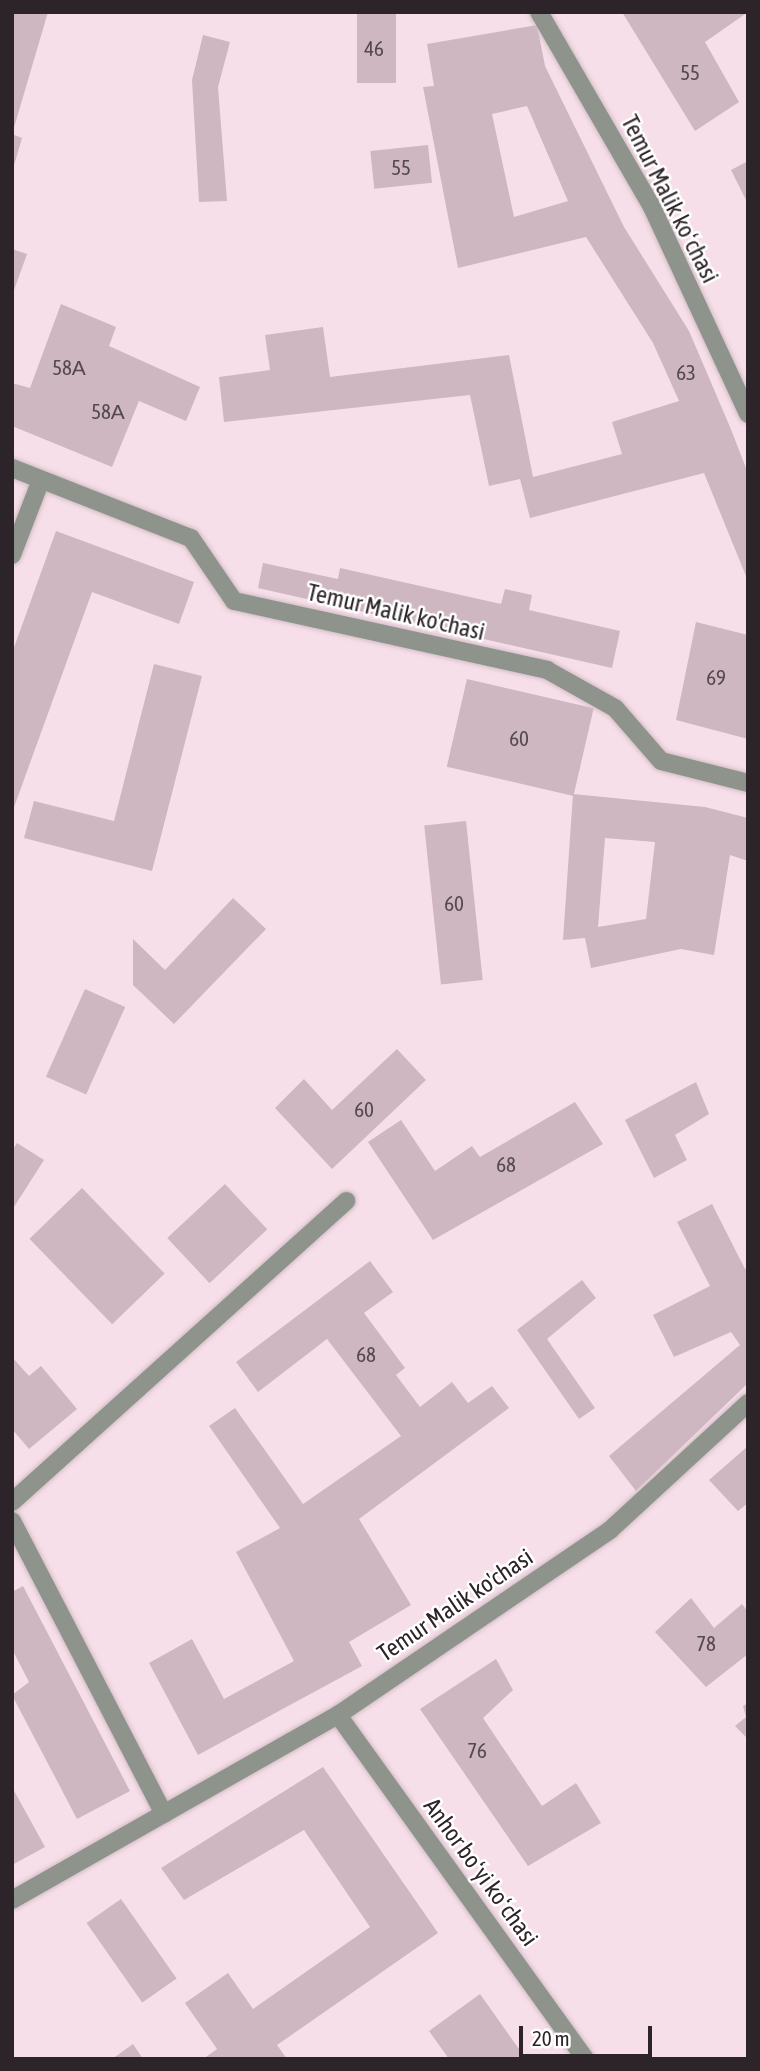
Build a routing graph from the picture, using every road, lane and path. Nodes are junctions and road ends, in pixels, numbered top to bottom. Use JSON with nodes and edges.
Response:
{"nodes":[{"id":1,"x":539,"y":12,"type":"edge"},
{"id":2,"x":748,"y":414,"type":"edge"},
{"id":3,"x":12,"y":468,"type":"edge"},
{"id":4,"x":41,"y":480,"type":"junction"},
{"id":5,"x":12,"y":555,"type":"edge"},
{"id":6,"x":748,"y":783,"type":"edge"},
{"id":7,"x":346,"y":1201,"type":"dead end"},
{"id":8,"x":748,"y":1403,"type":"edge"},
{"id":9,"x":12,"y":1502,"type":"edge"},
{"id":10,"x":12,"y":1521,"type":"edge"},
{"id":11,"x":338,"y":1715,"type":"junction"},
{"id":12,"x":164,"y":1814,"type":"junction"},
{"id":13,"x":12,"y":1900,"type":"edge"},
{"id":14,"x":585,"y":2059,"type":"edge"}],
"edges":[{"from":1,"to":2,"type":"street","name":"Temur Malik koʻchasi"},
{"from":3,"to":4,"type":"street","name":"Temur Malik ko'chasi"},
{"from":4,"to":5,"type":"street"},
{"from":4,"to":6,"type":"street","name":"Temur Malik ko'chasi"},
{"from":7,"to":9,"type":"street"},
{"from":8,"to":11,"type":"street","name":"Temur Malik ko'chasi"},
{"from":10,"to":12,"type":"street"},
{"from":11,"to":12,"type":"street","name":"Temur Malik ko'chasi"},
{"from":11,"to":14,"type":"street","name":"Anhor boʻyi koʻchasi"},
{"from":12,"to":13,"type":"street","name":"Temur Malik ko'chasi"}]}
